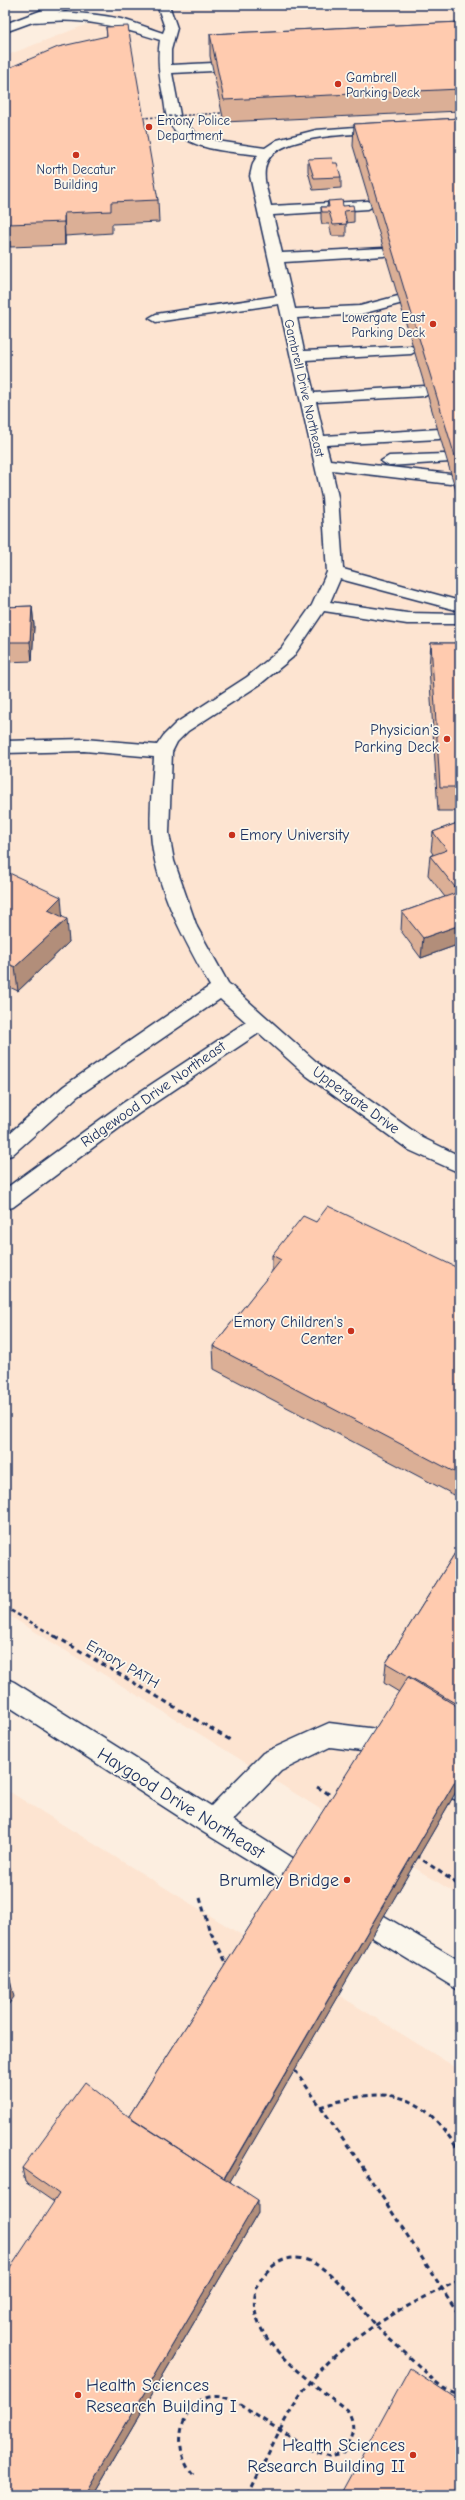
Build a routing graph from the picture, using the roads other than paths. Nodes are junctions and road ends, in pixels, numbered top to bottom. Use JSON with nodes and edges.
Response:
{"nodes":[{"id":1,"x":67,"y":5,"type":"edge"},
{"id":2,"x":164,"y":5,"type":"edge"},
{"id":3,"x":32,"y":18,"type":"junction"},
{"id":4,"x":5,"y":28,"type":"edge"},
{"id":5,"x":166,"y":38,"type":"junction"},
{"id":6,"x":213,"y":67,"type":"edge"},
{"id":7,"x":165,"y":68,"type":"junction"},
{"id":8,"x":398,"y":128,"type":"edge"},
{"id":9,"x":267,"y":152,"type":"junction"},
{"id":10,"x":368,"y":205,"type":"dead end"},
{"id":11,"x":265,"y":211,"type":"junction"},
{"id":12,"x":384,"y":252,"type":"edge"},
{"id":13,"x":275,"y":258,"type":"junction"},
{"id":14,"x":398,"y":300,"type":"dead end"},
{"id":15,"x":285,"y":307,"type":"junction"},
{"id":16,"x":156,"y":318,"type":"dead end"},
{"id":17,"x":412,"y":350,"type":"dead end"},
{"id":18,"x":296,"y":356,"type":"junction"},
{"id":19,"x":425,"y":391,"type":"dead end"},
{"id":20,"x":306,"y":398,"type":"junction"},
{"id":21,"x":439,"y":434,"type":"dead end"},
{"id":22,"x":317,"y":441,"type":"junction"},
{"id":23,"x":444,"y":459,"type":"dead end"},
{"id":24,"x":322,"y":464,"type":"junction"},
{"id":25,"x":450,"y":479,"type":"dead end"},
{"id":26,"x":335,"y":572,"type":"junction"},
{"id":27,"x":320,"y":605,"type":"junction"},
{"id":28,"x":460,"y":606,"type":"edge"},
{"id":29,"x":460,"y":619,"type":"edge"},
{"id":30,"x":5,"y":746,"type":"edge"},
{"id":31,"x":163,"y":752,"type":"junction"},
{"id":32,"x":221,"y":988,"type":"junction"},
{"id":33,"x":260,"y":1023,"type":"junction"},
{"id":34,"x":5,"y":1149,"type":"edge"},
{"id":35,"x":460,"y":1165,"type":"edge"},
{"id":36,"x":5,"y":1201,"type":"edge"},
{"id":37,"x":5,"y":1690,"type":"edge"},
{"id":38,"x":377,"y":1741,"type":"edge"},
{"id":39,"x":212,"y":1823,"type":"junction"},
{"id":40,"x":460,"y":1977,"type":"edge"}],
"edges":[{"from":1,"to":3,"type":"street"},
{"from":2,"to":5,"type":"street"},
{"from":3,"to":4,"type":"street"},
{"from":3,"to":5,"type":"street"},
{"from":5,"to":7,"type":"street"},
{"from":6,"to":7,"type":"street"},
{"from":7,"to":9,"type":"street"},
{"from":8,"to":9,"type":"street"},
{"from":9,"to":11,"type":"street","name":"Gambrell Drive Northeast"},
{"from":10,"to":11,"type":"street"},
{"from":11,"to":13,"type":"street","name":"Gambrell Drive Northeast"},
{"from":12,"to":13,"type":"street"},
{"from":13,"to":15,"type":"street","name":"Gambrell Drive Northeast"},
{"from":14,"to":15,"type":"street"},
{"from":15,"to":16,"type":"street"},
{"from":15,"to":18,"type":"street","name":"Gambrell Drive Northeast"},
{"from":17,"to":18,"type":"street"},
{"from":18,"to":20,"type":"street","name":"Gambrell Drive Northeast"},
{"from":19,"to":20,"type":"street"},
{"from":20,"to":22,"type":"street","name":"Gambrell Drive Northeast"},
{"from":21,"to":22,"type":"street"},
{"from":22,"to":24,"type":"street","name":"Gambrell Drive Northeast"},
{"from":23,"to":24,"type":"street"},
{"from":24,"to":25,"type":"street"},
{"from":24,"to":26,"type":"street","name":"Gambrell Drive Northeast"},
{"from":26,"to":27,"type":"street","name":"Gambrell Drive Northeast"},
{"from":26,"to":28,"type":"street"},
{"from":27,"to":29,"type":"street"},
{"from":27,"to":31,"type":"street","name":"Gambrell Drive Northeast"},
{"from":30,"to":31,"type":"street"},
{"from":31,"to":32,"type":"street"},
{"from":32,"to":33,"type":"street"},
{"from":32,"to":34,"type":"street"},
{"from":33,"to":35,"type":"street","name":"Uppergate Drive"},
{"from":33,"to":36,"type":"street","name":"Ridgewood Drive Northeast"},
{"from":37,"to":39,"type":"street","name":"Haygood Drive Northeast"},
{"from":38,"to":39,"type":"street"},
{"from":39,"to":40,"type":"street","name":"Haygood Drive Northeast"}]}
